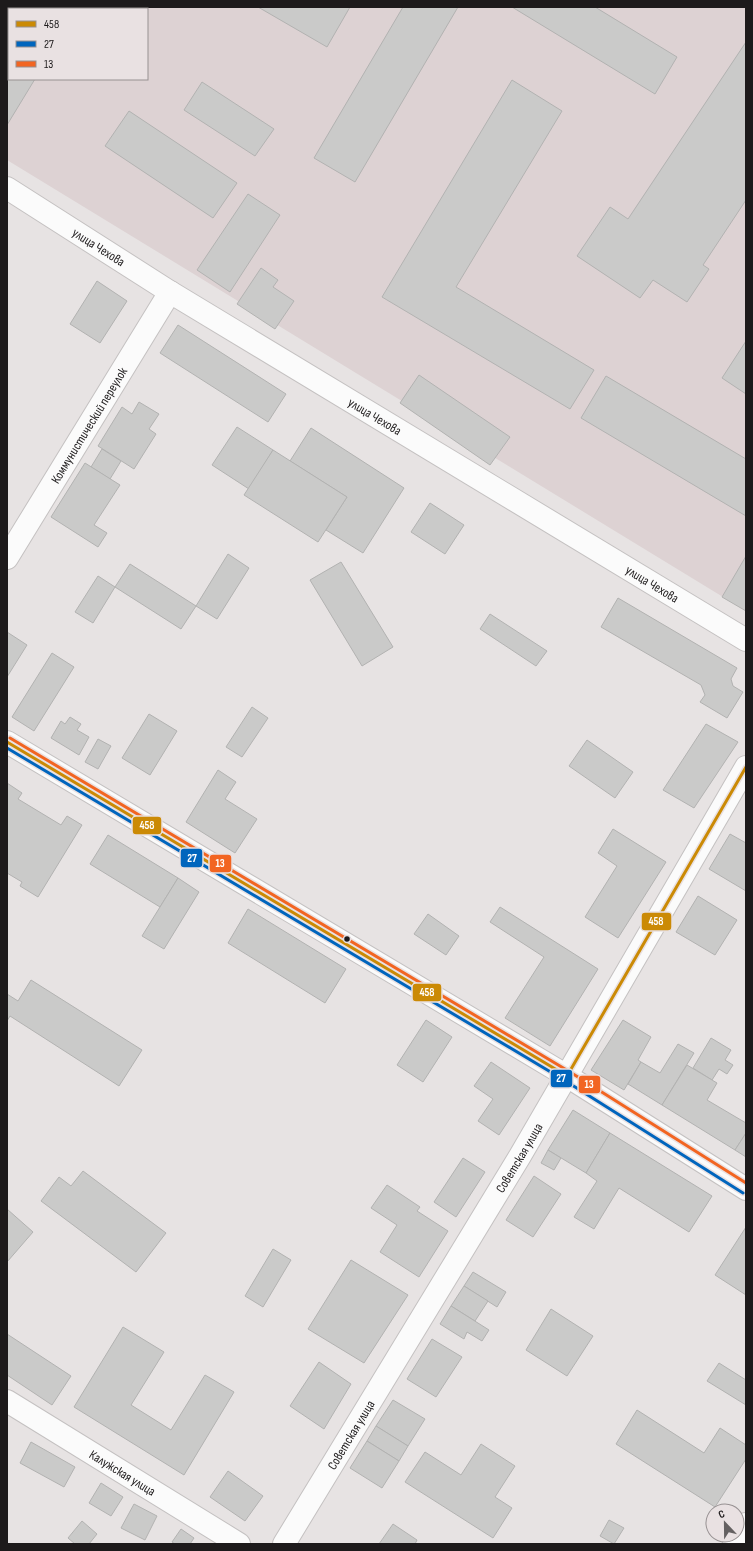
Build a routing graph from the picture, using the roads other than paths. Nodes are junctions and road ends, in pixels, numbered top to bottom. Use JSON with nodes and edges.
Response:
{"nodes":[{"id":1,"x":7,"y":188,"type":"edge"},
{"id":2,"x":170,"y":292,"type":"junction"},
{"id":3,"x":7,"y":558,"type":"edge"},
{"id":4,"x":746,"y":640,"type":"edge"},
{"id":5,"x":7,"y":742,"type":"edge"},
{"id":6,"x":746,"y":767,"type":"edge"},
{"id":7,"x":567,"y":1076,"type":"junction"},
{"id":8,"x":746,"y":1189,"type":"edge"},
{"id":9,"x":7,"y":1401,"type":"edge"},
{"id":10,"x":746,"y":1524,"type":"edge"},
{"id":11,"x":239,"y":1544,"type":"edge"},
{"id":12,"x":284,"y":1544,"type":"edge"},
{"id":13,"x":734,"y":1544,"type":"edge"}],
"edges":[{"from":1,"to":2,"type":"street","name":"улица Чехова"},
{"from":2,"to":3,"type":"street","name":"Коммунистический переулок"},
{"from":2,"to":4,"type":"street","name":"улица Чехова"},
{"from":5,"to":7,"type":"street"},
{"from":6,"to":7,"type":"street","name":"Советская улица"},
{"from":7,"to":8,"type":"street"},
{"from":7,"to":12,"type":"street","name":"Советская улица"},
{"from":9,"to":11,"type":"street","name":"Калужская улица"},
{"from":10,"to":13,"type":"street"}]}
